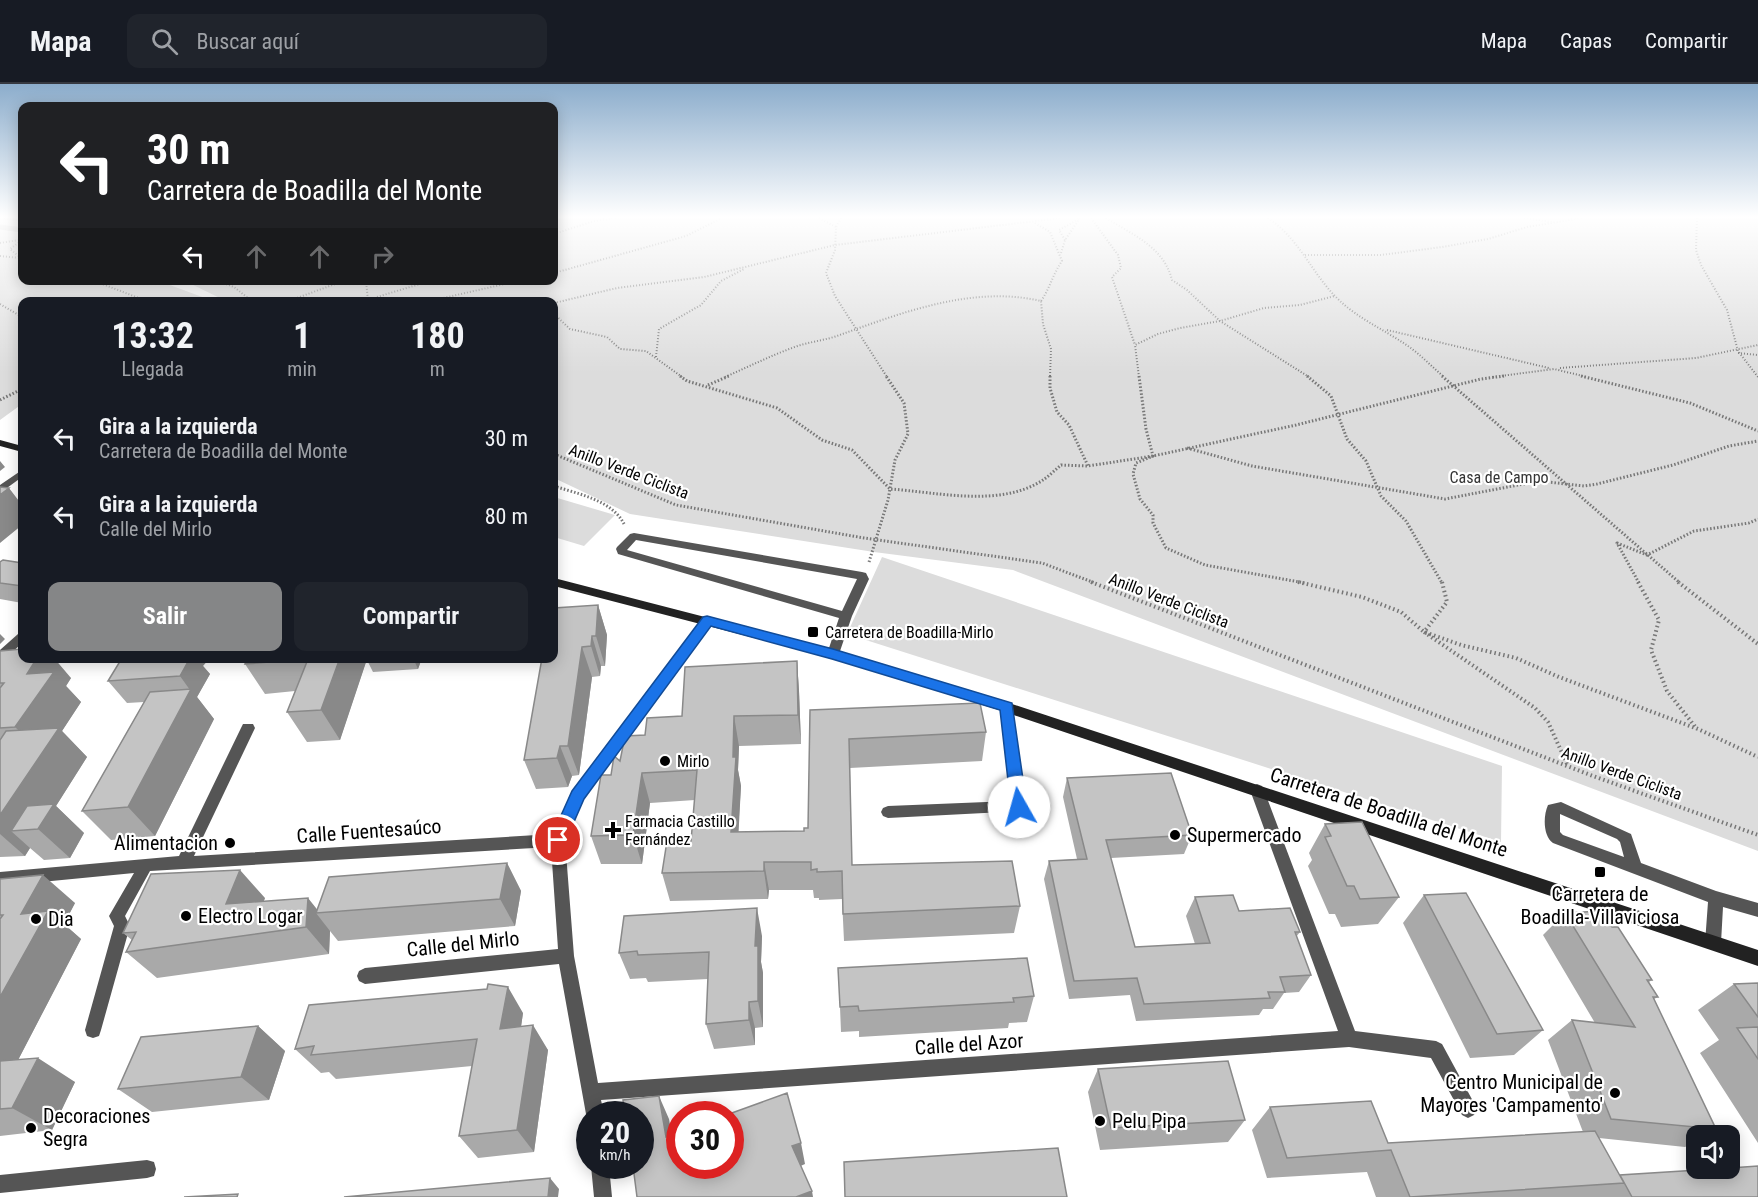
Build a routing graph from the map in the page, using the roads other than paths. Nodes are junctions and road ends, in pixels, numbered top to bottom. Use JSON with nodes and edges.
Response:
{"nodes":[{"id":1,"x":0,"y":443,"type":"edge"},
{"id":2,"x":18,"y":448,"type":"edge"},
{"id":3,"x":18,"y":476,"type":"edge"},
{"id":4,"x":0,"y":490,"type":"edge"},
{"id":5,"x":558,"y":583,"type":"edge"},
{"id":6,"x":846,"y":616,"type":"junction"},
{"id":7,"x":707,"y":620,"type":"junction"},
{"id":8,"x":18,"y":641,"type":"edge"},
{"id":9,"x":833,"y":654,"type":"junction"},
{"id":10,"x":0,"y":657,"type":"edge"},
{"id":11,"x":1006,"y":707,"type":"junction"},
{"id":12,"x":248,"y":728,"type":"dead end"},
{"id":13,"x":1257,"y":790,"type":"junction"},
{"id":14,"x":888,"y":812,"type":"dead end"},
{"id":15,"x":558,"y":840,"type":"junction"},
{"id":16,"x":183,"y":864,"type":"junction"},
{"id":17,"x":145,"y":867,"type":"junction"},
{"id":18,"x":1635,"y":869,"type":"junction"},
{"id":19,"x":0,"y":879,"type":"edge"},
{"id":20,"x":1716,"y":898,"type":"junction"},
{"id":21,"x":1758,"y":910,"type":"edge"},
{"id":22,"x":1721,"y":945,"type":"junction"},
{"id":23,"x":1758,"y":952,"type":"edge"},
{"id":24,"x":566,"y":956,"type":"junction"},
{"id":25,"x":1758,"y":958,"type":"edge"},
{"id":26,"x":365,"y":976,"type":"dead end"},
{"id":27,"x":93,"y":1030,"type":"dead end"},
{"id":28,"x":1349,"y":1039,"type":"junction"},
{"id":29,"x":592,"y":1092,"type":"junction"},
{"id":30,"x":593,"y":1101,"type":"edge"},
{"id":31,"x":1468,"y":1109,"type":"dead end"},
{"id":32,"x":147,"y":1169,"type":"dead end"},
{"id":33,"x":601,"y":1179,"type":"edge"},
{"id":34,"x":0,"y":1184,"type":"edge"},
{"id":35,"x":603,"y":1197,"type":"edge"}],
"edges":[{"from":1,"to":2,"type":"street"},
{"from":3,"to":4,"type":"street"},
{"from":5,"to":7,"type":"street","name":"Carretera de Boadilla del Monte"},
{"from":6,"to":6,"type":"street"},
{"from":6,"to":9,"type":"street"},
{"from":7,"to":9,"type":"street","name":"Carretera de Boadilla del Monte"},
{"from":7,"to":15,"type":"street"},
{"from":8,"to":10,"type":"street"},
{"from":9,"to":11,"type":"street","name":"Carretera de Boadilla del Monte"},
{"from":11,"to":13,"type":"street","name":"Carretera de Boadilla del Monte"},
{"from":11,"to":14,"type":"street"},
{"from":12,"to":16,"type":"street"},
{"from":13,"to":22,"type":"street","name":"Carretera de Boadilla del Monte"},
{"from":13,"to":28,"type":"street"},
{"from":15,"to":16,"type":"street","name":"Calle Fuentesaúco"},
{"from":15,"to":24,"type":"street"},
{"from":16,"to":17,"type":"street","name":"Calle Fuentesaúco"},
{"from":17,"to":19,"type":"street","name":"Calle Fuentesaúco"},
{"from":17,"to":27,"type":"street"},
{"from":18,"to":18,"type":"street"},
{"from":18,"to":20,"type":"street"},
{"from":20,"to":21,"type":"street"},
{"from":20,"to":22,"type":"street"},
{"from":22,"to":23,"type":"street"},
{"from":22,"to":25,"type":"street","name":"Carretera de Boadilla del Monte"},
{"from":24,"to":26,"type":"street","name":"Calle del Mirlo"},
{"from":24,"to":29,"type":"street"},
{"from":28,"to":29,"type":"street","name":"Calle del Azor"},
{"from":28,"to":31,"type":"street","name":"Calle del Azor"},
{"from":29,"to":30,"type":"street"},
{"from":32,"to":34,"type":"street"},
{"from":33,"to":35,"type":"street"}]}
